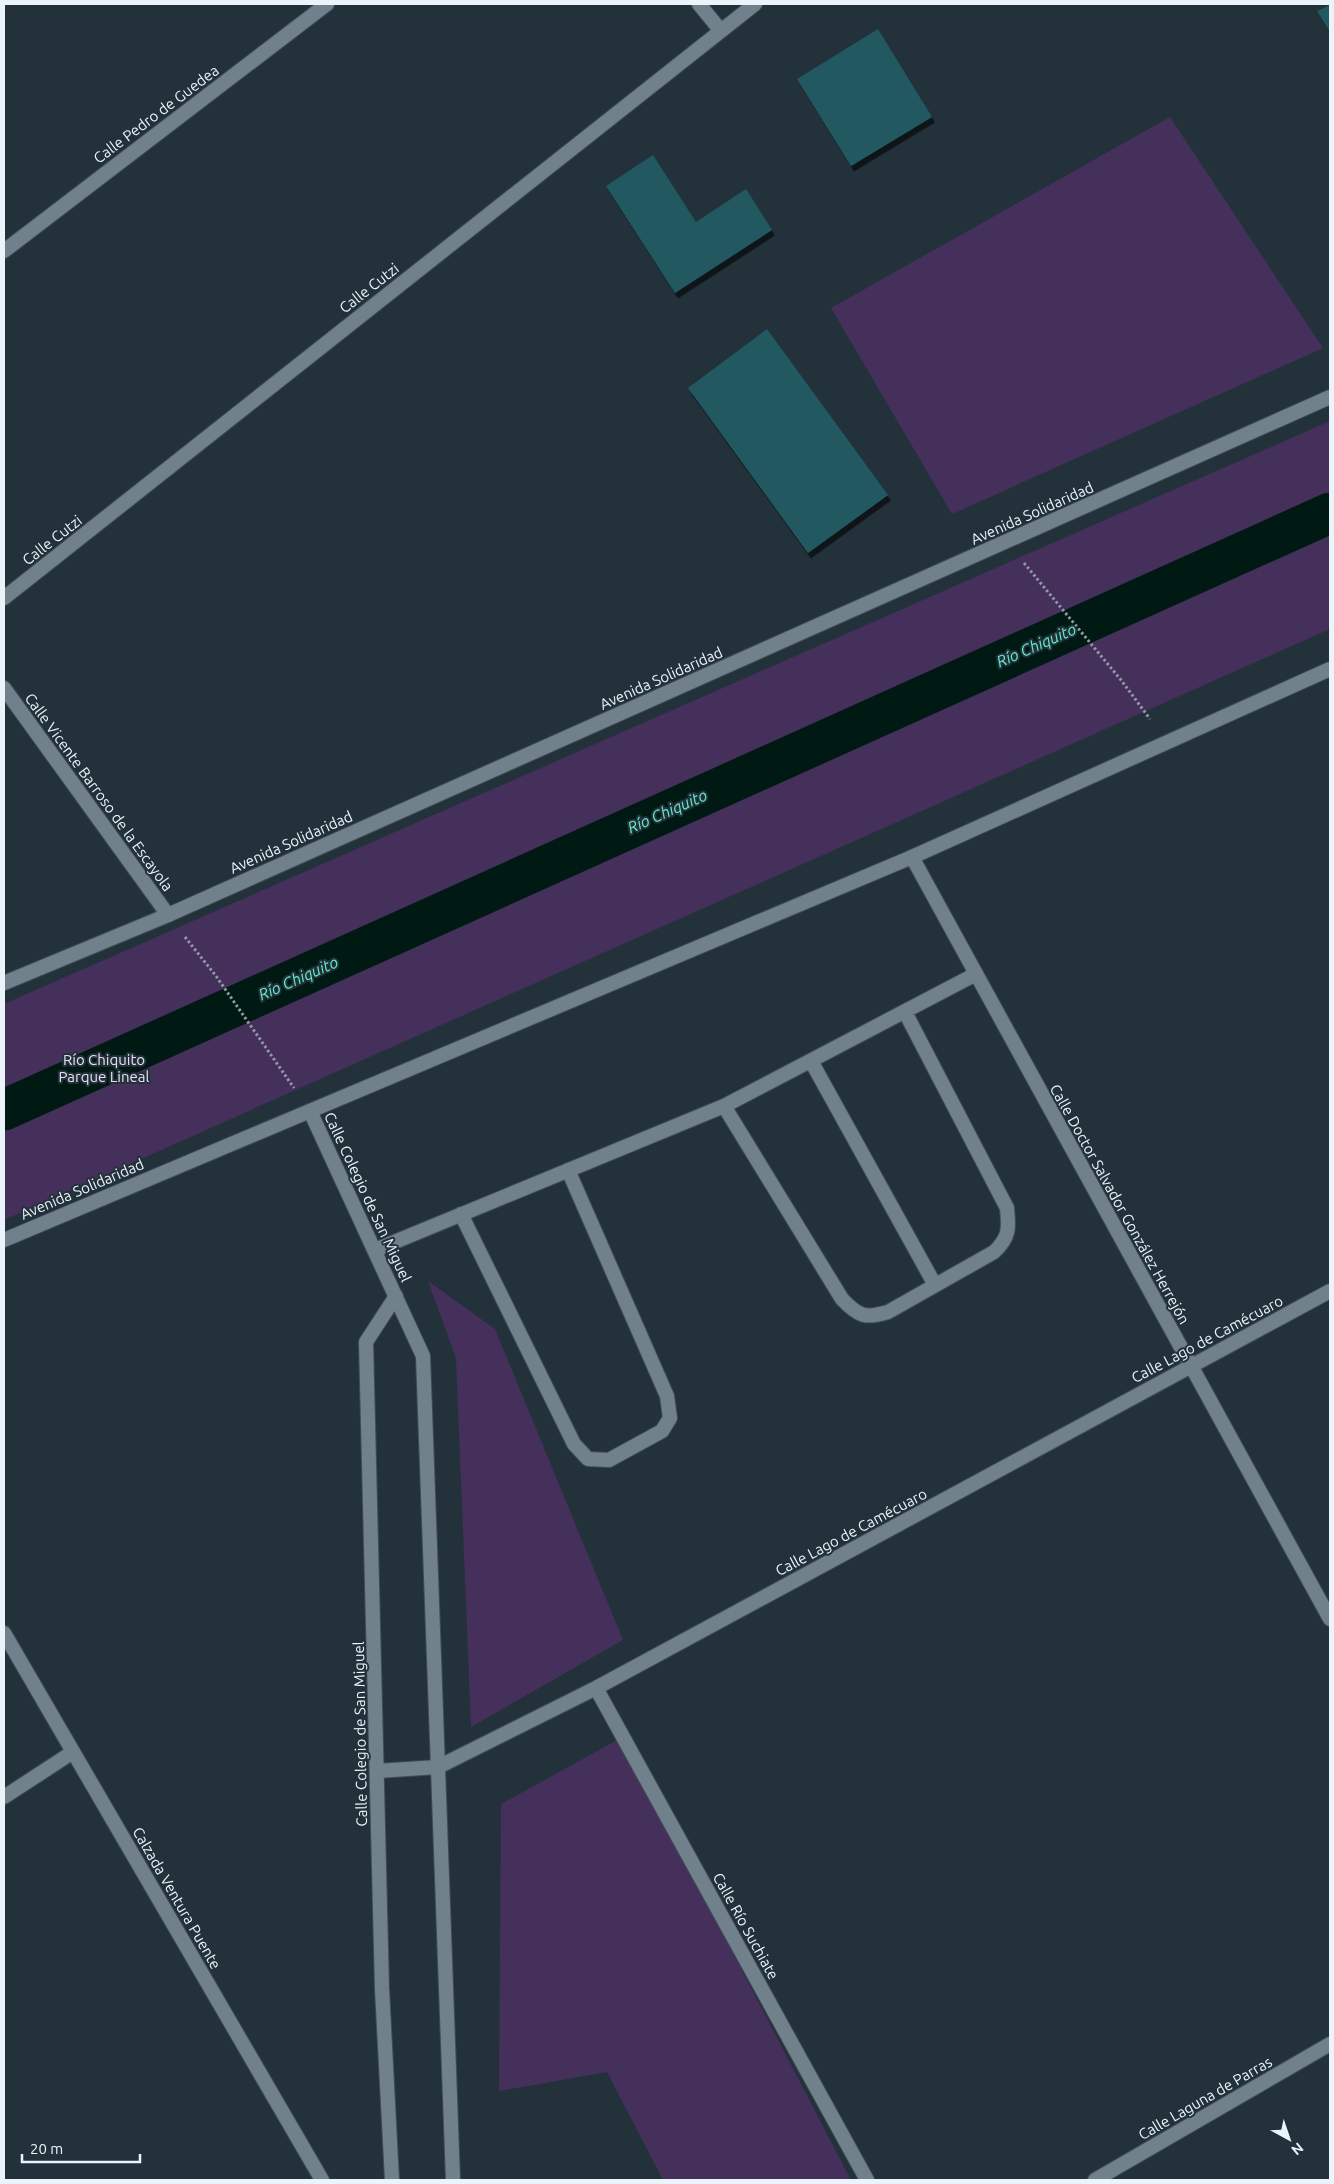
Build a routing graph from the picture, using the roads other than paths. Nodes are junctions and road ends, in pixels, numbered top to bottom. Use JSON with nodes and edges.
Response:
{"nodes":[{"id":1,"x":327,"y":4,"type":"edge"},
{"id":2,"x":699,"y":4,"type":"edge"},
{"id":3,"x":755,"y":4,"type":"edge"},
{"id":4,"x":721,"y":31,"type":"junction"},
{"id":5,"x":4,"y":250,"type":"edge"},
{"id":6,"x":1330,"y":397,"type":"edge"},
{"id":7,"x":4,"y":598,"type":"edge"},
{"id":8,"x":1330,"y":669,"type":"edge"},
{"id":9,"x":4,"y":688,"type":"edge"},
{"id":10,"x":912,"y":857,"type":"junction"},
{"id":11,"x":168,"y":915,"type":"junction"},
{"id":12,"x":976,"y":974,"type":"junction"},
{"id":13,"x":4,"y":983,"type":"edge"},
{"id":14,"x":906,"y":1012,"type":"junction"},
{"id":15,"x":810,"y":1061,"type":"junction"},
{"id":16,"x":724,"y":1106,"type":"junction"},
{"id":17,"x":310,"y":1111,"type":"junction"},
{"id":18,"x":568,"y":1170,"type":"junction"},
{"id":19,"x":462,"y":1214,"type":"junction"},
{"id":20,"x":4,"y":1240,"type":"edge"},
{"id":21,"x":375,"y":1250,"type":"junction"},
{"id":22,"x":936,"y":1285,"type":"junction"},
{"id":23,"x":1330,"y":1291,"type":"edge"},
{"id":24,"x":396,"y":1296,"type":"junction"},
{"id":25,"x":1190,"y":1366,"type":"junction"},
{"id":26,"x":1330,"y":1619,"type":"edge"},
{"id":27,"x":4,"y":1633,"type":"edge"},
{"id":28,"x":596,"y":1688,"type":"junction"},
{"id":29,"x":73,"y":1752,"type":"junction"},
{"id":30,"x":438,"y":1767,"type":"junction"},
{"id":31,"x":377,"y":1771,"type":"junction"},
{"id":32,"x":4,"y":1796,"type":"edge"},
{"id":33,"x":1330,"y":2044,"type":"edge"},
{"id":34,"x":322,"y":2180,"type":"edge"},
{"id":35,"x":392,"y":2180,"type":"edge"},
{"id":36,"x":453,"y":2180,"type":"edge"},
{"id":37,"x":867,"y":2180,"type":"edge"},
{"id":38,"x":1096,"y":2180,"type":"edge"}],
"edges":[{"from":1,"to":5,"type":"street","name":"Calle Pedro de Guedea"},
{"from":2,"to":4,"type":"street"},
{"from":3,"to":4,"type":"street","name":"Calle Cutzi"},
{"from":4,"to":7,"type":"street","name":"Calle Cutzi"},
{"from":6,"to":11,"type":"street","name":"Avenida Solidaridad"},
{"from":8,"to":10,"type":"street","name":"Avenida Solidaridad"},
{"from":9,"to":11,"type":"street","name":"Calle Vicente Barroso de la Escayola"},
{"from":10,"to":12,"type":"street","name":"Calle Doctor Salvador González Herrejón"},
{"from":10,"to":17,"type":"street","name":"Avenida Solidaridad"},
{"from":11,"to":13,"type":"street","name":"Avenida Solidaridad"},
{"from":12,"to":14,"type":"street"},
{"from":12,"to":25,"type":"street","name":"Calle Doctor Salvador González Herrejón"},
{"from":14,"to":15,"type":"street"},
{"from":14,"to":22,"type":"street"},
{"from":15,"to":16,"type":"street"},
{"from":15,"to":22,"type":"street"},
{"from":16,"to":18,"type":"street"},
{"from":16,"to":22,"type":"street"},
{"from":17,"to":20,"type":"street","name":"Avenida Solidaridad"},
{"from":17,"to":21,"type":"street","name":"Calle Colegio de San Miguel"},
{"from":18,"to":19,"type":"street"},
{"from":18,"to":19,"type":"street"},
{"from":19,"to":21,"type":"street"},
{"from":21,"to":24,"type":"street","name":"Calle Colegio de San Miguel"},
{"from":23,"to":25,"type":"street","name":"Calle Lago de Camécuaro"},
{"from":24,"to":30,"type":"street","name":"Calle Colegio de San Miguel"},
{"from":24,"to":31,"type":"street","name":"Calle Colegio de San Miguel"},
{"from":25,"to":26,"type":"street","name":"Calle Doctor Salvador González Herrejón"},
{"from":25,"to":28,"type":"street","name":"Calle Lago de Camécuaro"},
{"from":27,"to":29,"type":"street","name":"Calzada Ventura Puente"},
{"from":28,"to":30,"type":"street","name":"Calle Lago de Camécuaro"},
{"from":28,"to":37,"type":"street","name":"Calle Río Suchiate"},
{"from":29,"to":32,"type":"street"},
{"from":29,"to":34,"type":"street","name":"Calzada Ventura Puente"},
{"from":30,"to":31,"type":"street","name":"Calle Lago de Camécuaro"},
{"from":30,"to":36,"type":"street","name":"Calle Colegio de San Miguel"},
{"from":31,"to":35,"type":"street","name":"Calle Colegio de San Miguel"},
{"from":33,"to":38,"type":"street","name":"Calle Laguna de Parras"}]}
